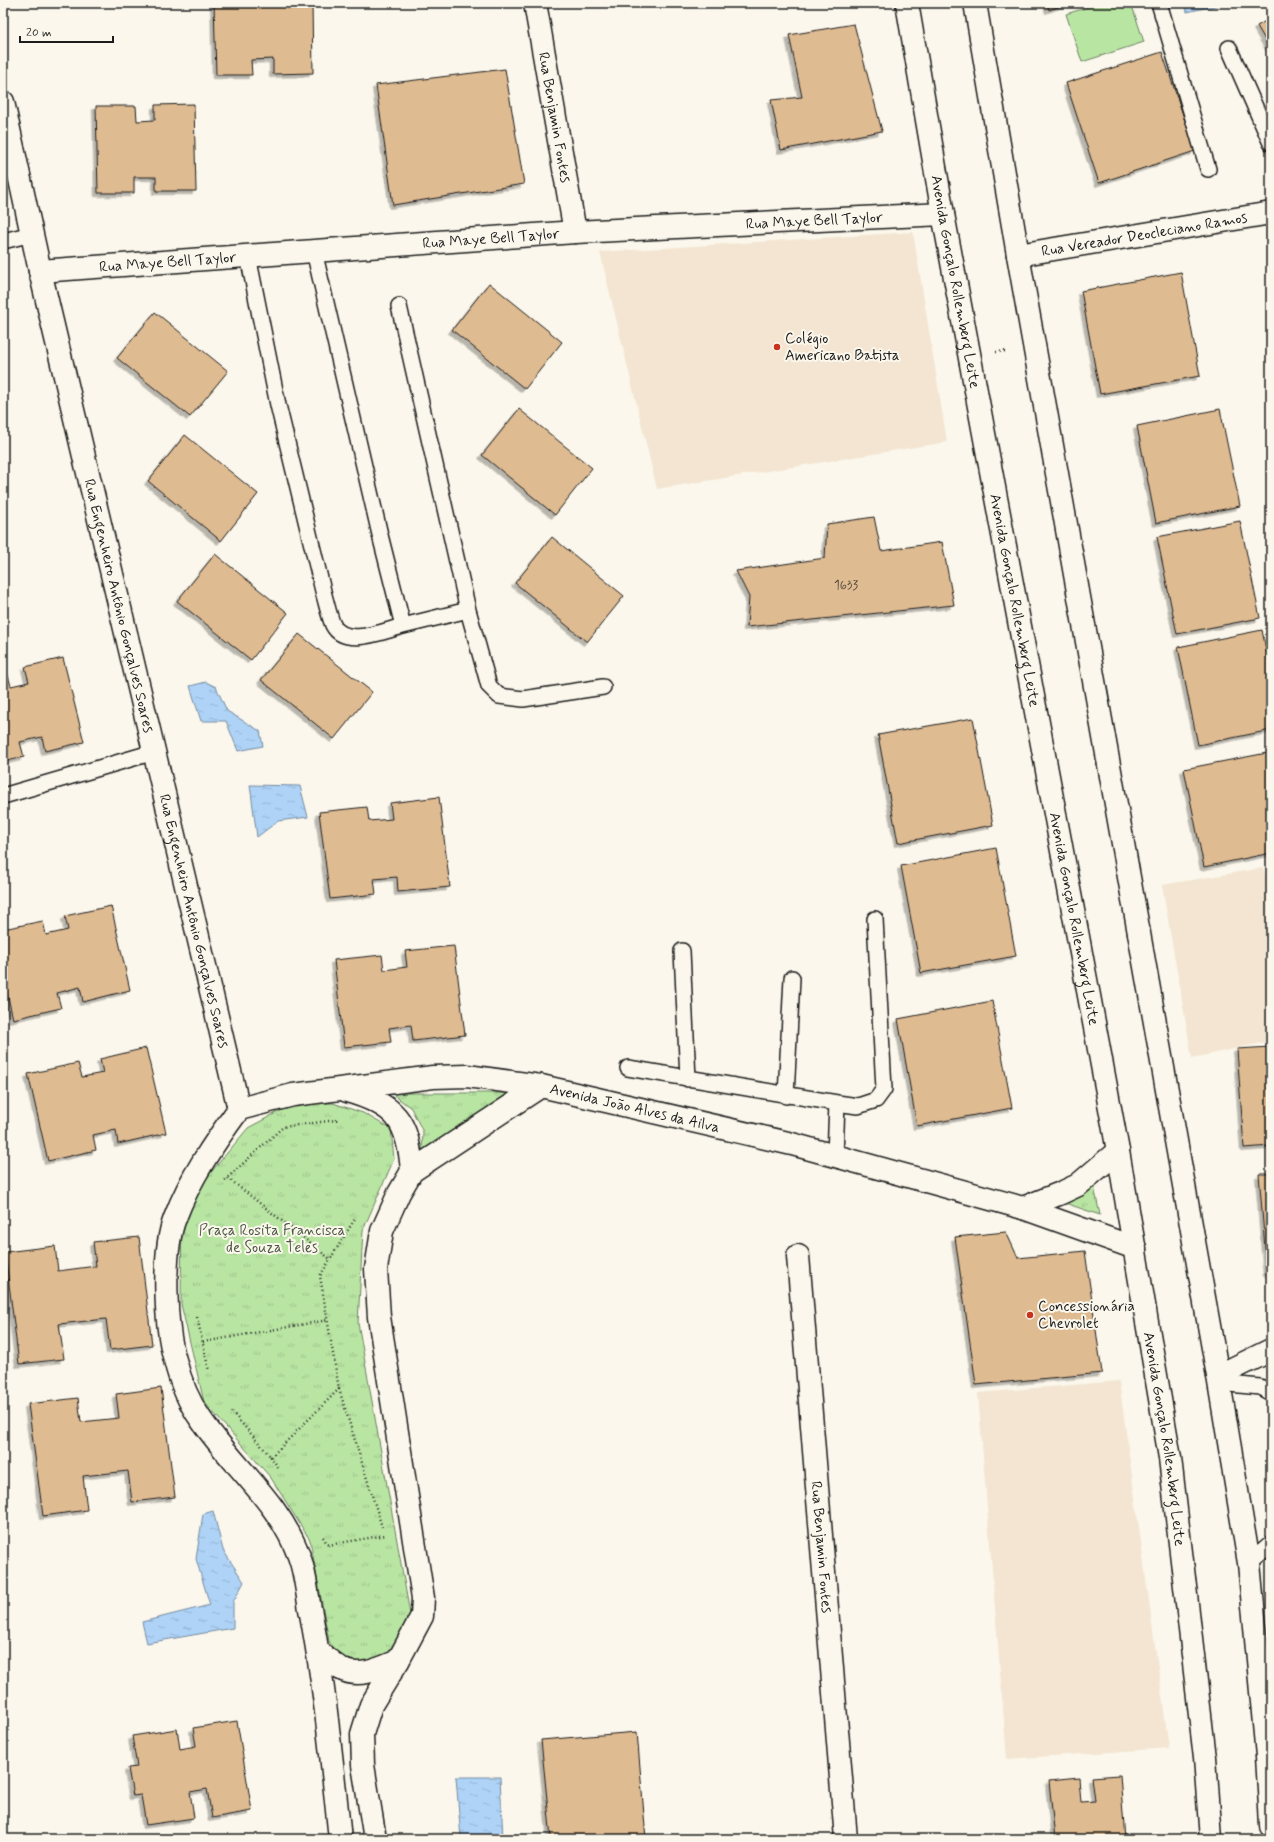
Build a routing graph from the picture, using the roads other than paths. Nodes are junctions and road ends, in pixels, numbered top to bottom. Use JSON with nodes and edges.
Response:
{"nodes":[{"id":1,"x":535,"y":3,"type":"edge"},
{"id":2,"x":907,"y":3,"type":"edge"},
{"id":3,"x":975,"y":3,"type":"edge"},
{"id":4,"x":1159,"y":3,"type":"edge"},
{"id":5,"x":1230,"y":48,"type":"dead end"},
{"id":6,"x":3,"y":102,"type":"edge"},
{"id":7,"x":1271,"y":143,"type":"edge"},
{"id":8,"x":1208,"y":169,"type":"dead end"},
{"id":9,"x":1271,"y":213,"type":"edge"},
{"id":10,"x":943,"y":214,"type":"junction"},
{"id":11,"x":575,"y":232,"type":"junction"},
{"id":12,"x":32,"y":234,"type":"junction"},
{"id":13,"x":3,"y":241,"type":"edge"},
{"id":14,"x":314,"y":251,"type":"junction"},
{"id":15,"x":1018,"y":255,"type":"junction"},
{"id":16,"x":248,"y":256,"type":"junction"},
{"id":17,"x":40,"y":272,"type":"junction"},
{"id":18,"x":399,"y":306,"type":"dead end"},
{"id":19,"x":468,"y":610,"type":"junction"},
{"id":20,"x":403,"y":626,"type":"junction"},
{"id":21,"x":603,"y":687,"type":"dead end"},
{"id":22,"x":154,"y":752,"type":"junction"},
{"id":23,"x":3,"y":796,"type":"edge"},
{"id":24,"x":875,"y":919,"type":"dead end"},
{"id":25,"x":682,"y":951,"type":"dead end"},
{"id":26,"x":792,"y":978,"type":"dead end"},
{"id":27,"x":628,"y":1068,"type":"dead end"},
{"id":28,"x":688,"y":1078,"type":"junction"},
{"id":29,"x":541,"y":1086,"type":"junction"},
{"id":30,"x":339,"y":1088,"type":"junction"},
{"id":31,"x":786,"y":1096,"type":"junction"},
{"id":32,"x":837,"y":1103,"type":"junction"},
{"id":33,"x":239,"y":1109,"type":"junction"},
{"id":34,"x":1118,"y":1151,"type":"junction"},
{"id":35,"x":835,"y":1156,"type":"junction"},
{"id":36,"x":412,"y":1171,"type":"junction"},
{"id":37,"x":1023,"y":1208,"type":"junction"},
{"id":38,"x":1135,"y":1248,"type":"junction"},
{"id":39,"x":798,"y":1256,"type":"dead end"},
{"id":40,"x":1271,"y":1350,"type":"edge"},
{"id":41,"x":1219,"y":1379,"type":"junction"},
{"id":42,"x":1271,"y":1393,"type":"edge"},
{"id":43,"x":1271,"y":1544,"type":"edge"},
{"id":44,"x":1249,"y":1563,"type":"junction"},
{"id":45,"x":318,"y":1651,"type":"junction"},
{"id":46,"x":398,"y":1661,"type":"junction"},
{"id":47,"x":1271,"y":1825,"type":"edge"},
{"id":48,"x":340,"y":1839,"type":"edge"},
{"id":49,"x":375,"y":1839,"type":"edge"},
{"id":50,"x":846,"y":1839,"type":"edge"},
{"id":51,"x":1211,"y":1839,"type":"edge"}],
"edges":[{"from":1,"to":11,"type":"street","name":"Rua Benjamin Fontes"},
{"from":2,"to":10,"type":"street","name":"Avenida Gonçalo Rollemberg Leite"},
{"from":3,"to":15,"type":"street"},
{"from":4,"to":8,"type":"lane"},
{"from":5,"to":7,"type":"lane"},
{"from":6,"to":12,"type":"street","name":"Rua Engenheiro Antônio Gonçalves Soares"},
{"from":9,"to":15,"type":"street","name":"Rua Vereador Deocleciano Ramos"},
{"from":10,"to":11,"type":"street","name":"Rua Maye Bell Taylor"},
{"from":10,"to":34,"type":"street","name":"Avenida Gonçalo Rollemberg Leite"},
{"from":11,"to":14,"type":"street","name":"Rua Maye Bell Taylor"},
{"from":12,"to":13,"type":"lane"},
{"from":12,"to":17,"type":"street","name":"Rua Engenheiro Antônio Gonçalves Soares"},
{"from":14,"to":16,"type":"street","name":"Rua Maye Bell Taylor"},
{"from":14,"to":20,"type":"lane"},
{"from":15,"to":41,"type":"street"},
{"from":16,"to":17,"type":"street","name":"Rua Maye Bell Taylor"},
{"from":16,"to":20,"type":"lane"},
{"from":17,"to":22,"type":"street","name":"Rua Engenheiro Antônio Gonçalves Soares"},
{"from":18,"to":19,"type":"lane"},
{"from":19,"to":20,"type":"lane"},
{"from":19,"to":21,"type":"lane"},
{"from":22,"to":23,"type":"lane"},
{"from":22,"to":33,"type":"street","name":"Rua Engenheiro Antônio Gonçalves Soares"},
{"from":24,"to":32,"type":"lane"},
{"from":25,"to":28,"type":"lane"},
{"from":26,"to":31,"type":"lane"},
{"from":27,"to":28,"type":"lane"},
{"from":28,"to":31,"type":"lane"},
{"from":29,"to":30,"type":"street","name":"Avenida João Alves da Ailva"},
{"from":29,"to":35,"type":"street","name":"Avenida João Alves da Ailva"},
{"from":29,"to":36,"type":"street"},
{"from":30,"to":33,"type":"street","name":"Avenida João Alves da Ailva"},
{"from":30,"to":36,"type":"street"},
{"from":31,"to":32,"type":"lane"},
{"from":32,"to":35,"type":"lane"},
{"from":33,"to":45,"type":"street"},
{"from":34,"to":37,"type":"street"},
{"from":34,"to":38,"type":"street","name":"Avenida Gonçalo Rollemberg Leite"},
{"from":35,"to":37,"type":"street","name":"Avenida João Alves da Ailva"},
{"from":36,"to":46,"type":"street"},
{"from":37,"to":38,"type":"street","name":"Avenida João Alves da Ailva"},
{"from":38,"to":51,"type":"street","name":"Avenida Gonçalo Rollemberg Leite"},
{"from":39,"to":50,"type":"street","name":"Rua Benjamin Fontes"},
{"from":40,"to":41,"type":"street"},
{"from":41,"to":42,"type":"lane"},
{"from":41,"to":44,"type":"street"},
{"from":43,"to":44,"type":"lane"},
{"from":44,"to":47,"type":"street"},
{"from":45,"to":46,"type":"street"},
{"from":45,"to":48,"type":"street"},
{"from":46,"to":49,"type":"street"}]}
